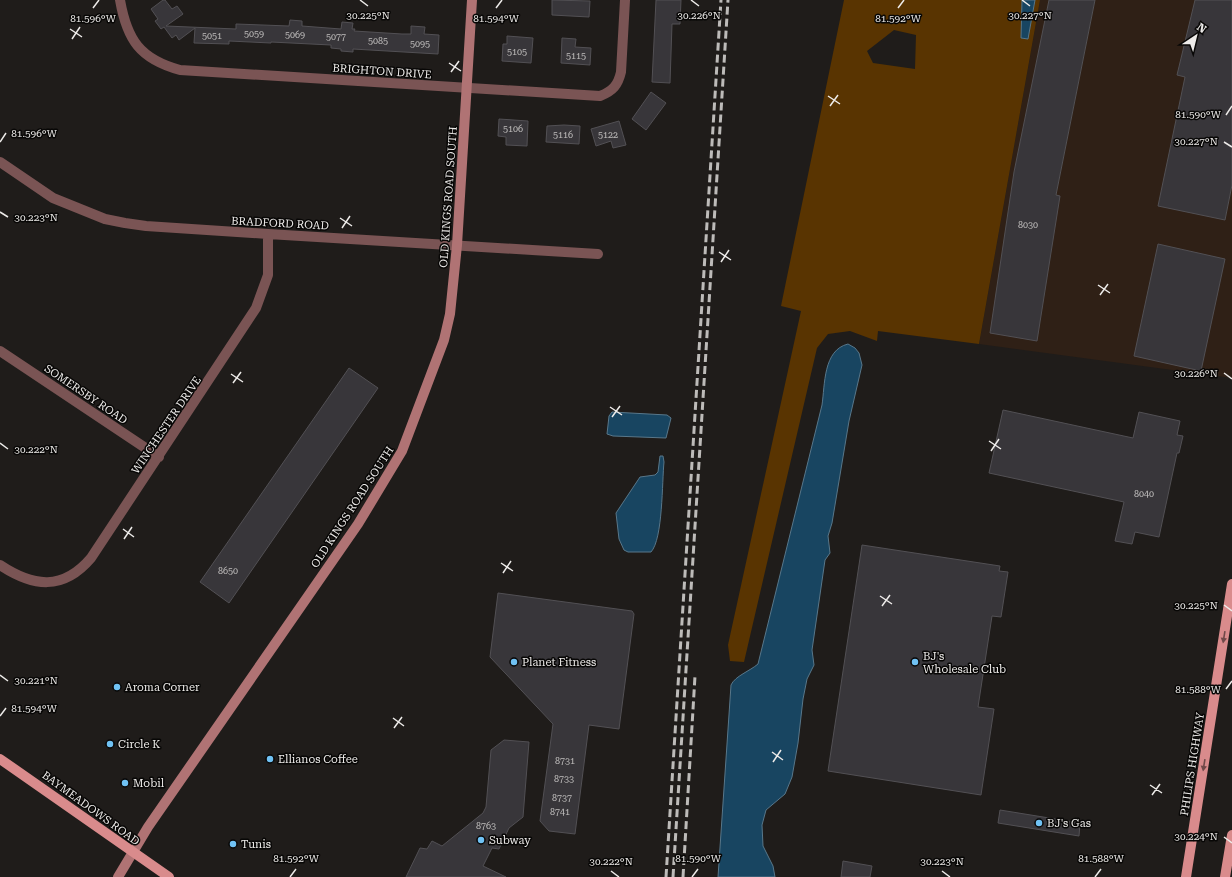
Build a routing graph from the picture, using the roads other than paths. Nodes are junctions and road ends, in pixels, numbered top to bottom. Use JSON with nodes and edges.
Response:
{"nodes":[{"id":1,"x":120,"y":0,"type":"edge"},
{"id":2,"x":472,"y":0,"type":"edge"},
{"id":3,"x":625,"y":0,"type":"edge"},
{"id":4,"x":467,"y":88,"type":"junction"},
{"id":5,"x":0,"y":162,"type":"edge"},
{"id":6,"x":268,"y":234,"type":"junction"},
{"id":7,"x":457,"y":245,"type":"junction"},
{"id":8,"x":598,"y":254,"type":"dead end"},
{"id":9,"x":0,"y":351,"type":"edge"},
{"id":10,"x":159,"y":457,"type":"junction"},
{"id":11,"x":0,"y":565,"type":"edge"},
{"id":12,"x":1232,"y":584,"type":"edge"},
{"id":13,"x":0,"y":759,"type":"edge"},
{"id":14,"x":1232,"y":835,"type":"edge"},
{"id":15,"x":133,"y":853,"type":"junction"},
{"id":16,"x":118,"y":877,"type":"edge"},
{"id":17,"x":169,"y":877,"type":"edge"},
{"id":18,"x":1186,"y":877,"type":"edge"},
{"id":19,"x":1226,"y":877,"type":"edge"}],
"edges":[{"from":1,"to":4,"type":"street","name":"BRIGHTON DRIVE"},
{"from":2,"to":4,"type":"street","name":"OLD KINGS ROAD SOUTH"},
{"from":3,"to":4,"type":"street","name":"BRIGHTON DRIVE"},
{"from":4,"to":7,"type":"street","name":"OLD KINGS ROAD SOUTH"},
{"from":5,"to":6,"type":"street","name":"BRADFORD ROAD"},
{"from":6,"to":7,"type":"street","name":"BRADFORD ROAD"},
{"from":6,"to":10,"type":"street","name":"WINCHESTER DRIVE"},
{"from":7,"to":8,"type":"street","name":"BRADFORD ROAD"},
{"from":7,"to":15,"type":"street","name":"OLD KINGS ROAD SOUTH"},
{"from":9,"to":10,"type":"street","name":"SOMERSBY ROAD"},
{"from":10,"to":11,"type":"street","name":"WINCHESTER DRIVE"},
{"from":12,"to":18,"type":"main road","name":"PHILIPS HIGHWAY","one_way":true},
{"from":13,"to":15,"type":"main road","name":"BAYMEADOWS ROAD"},
{"from":14,"to":19,"type":"main road"},
{"from":15,"to":16,"type":"street","name":"OLD KINGS ROAD SOUTH"},
{"from":15,"to":17,"type":"main road","name":"BAYMEADOWS ROAD"}]}
